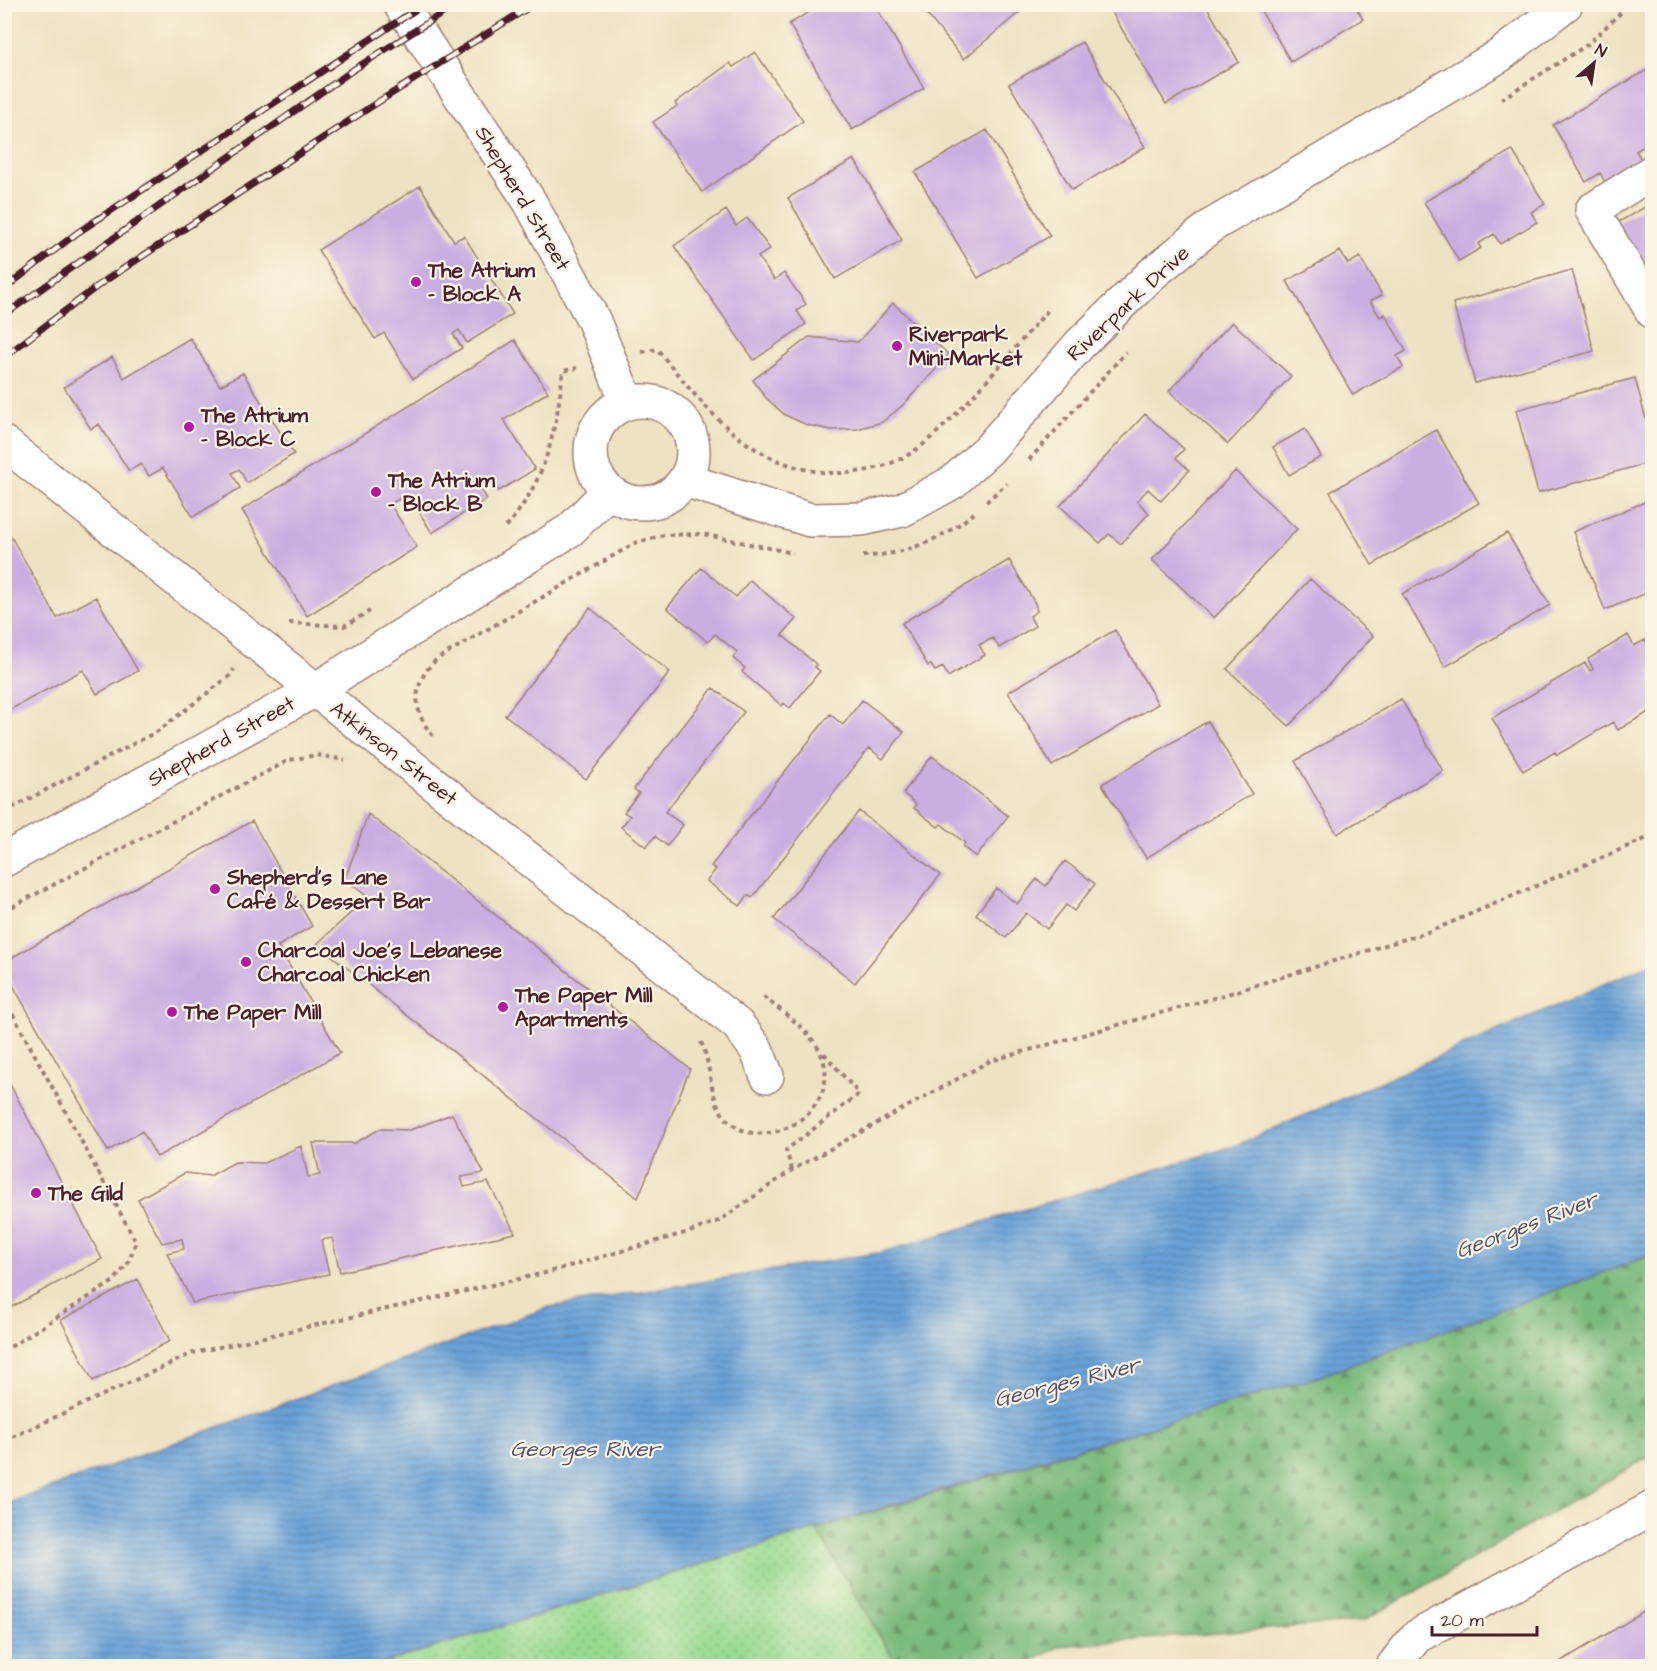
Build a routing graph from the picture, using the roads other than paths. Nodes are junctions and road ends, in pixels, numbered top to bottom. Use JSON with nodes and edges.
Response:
{"nodes":[{"id":1,"x":400,"y":4,"type":"edge"},
{"id":2,"x":1566,"y":4,"type":"edge"},
{"id":3,"x":1653,"y":172,"type":"edge"},
{"id":4,"x":1653,"y":311,"type":"edge"},
{"id":5,"x":627,"y":402,"type":"junction"},
{"id":6,"x":4,"y":443,"type":"edge"},
{"id":7,"x":686,"y":480,"type":"junction"},
{"id":8,"x":609,"y":491,"type":"junction"},
{"id":9,"x":315,"y":690,"type":"junction"},
{"id":10,"x":4,"y":860,"type":"edge"},
{"id":11,"x":766,"y":1076,"type":"dead end"},
{"id":12,"x":1653,"y":1508,"type":"edge"},
{"id":13,"x":1393,"y":1666,"type":"edge"}],
"edges":[{"from":1,"to":5,"type":"street","name":"Shepherd Street"},
{"from":2,"to":7,"type":"street","name":"Riverpark Drive"},
{"from":3,"to":4,"type":"street"},
{"from":5,"to":7,"type":"street"},
{"from":5,"to":8,"type":"street"},
{"from":6,"to":9,"type":"street","name":"Atkinson Street"},
{"from":7,"to":8,"type":"street"},
{"from":8,"to":9,"type":"street","name":"Shepherd Street"},
{"from":9,"to":10,"type":"street","name":"Shepherd Street"},
{"from":9,"to":11,"type":"street","name":"Atkinson Street"},
{"from":12,"to":13,"type":"street"}]}
